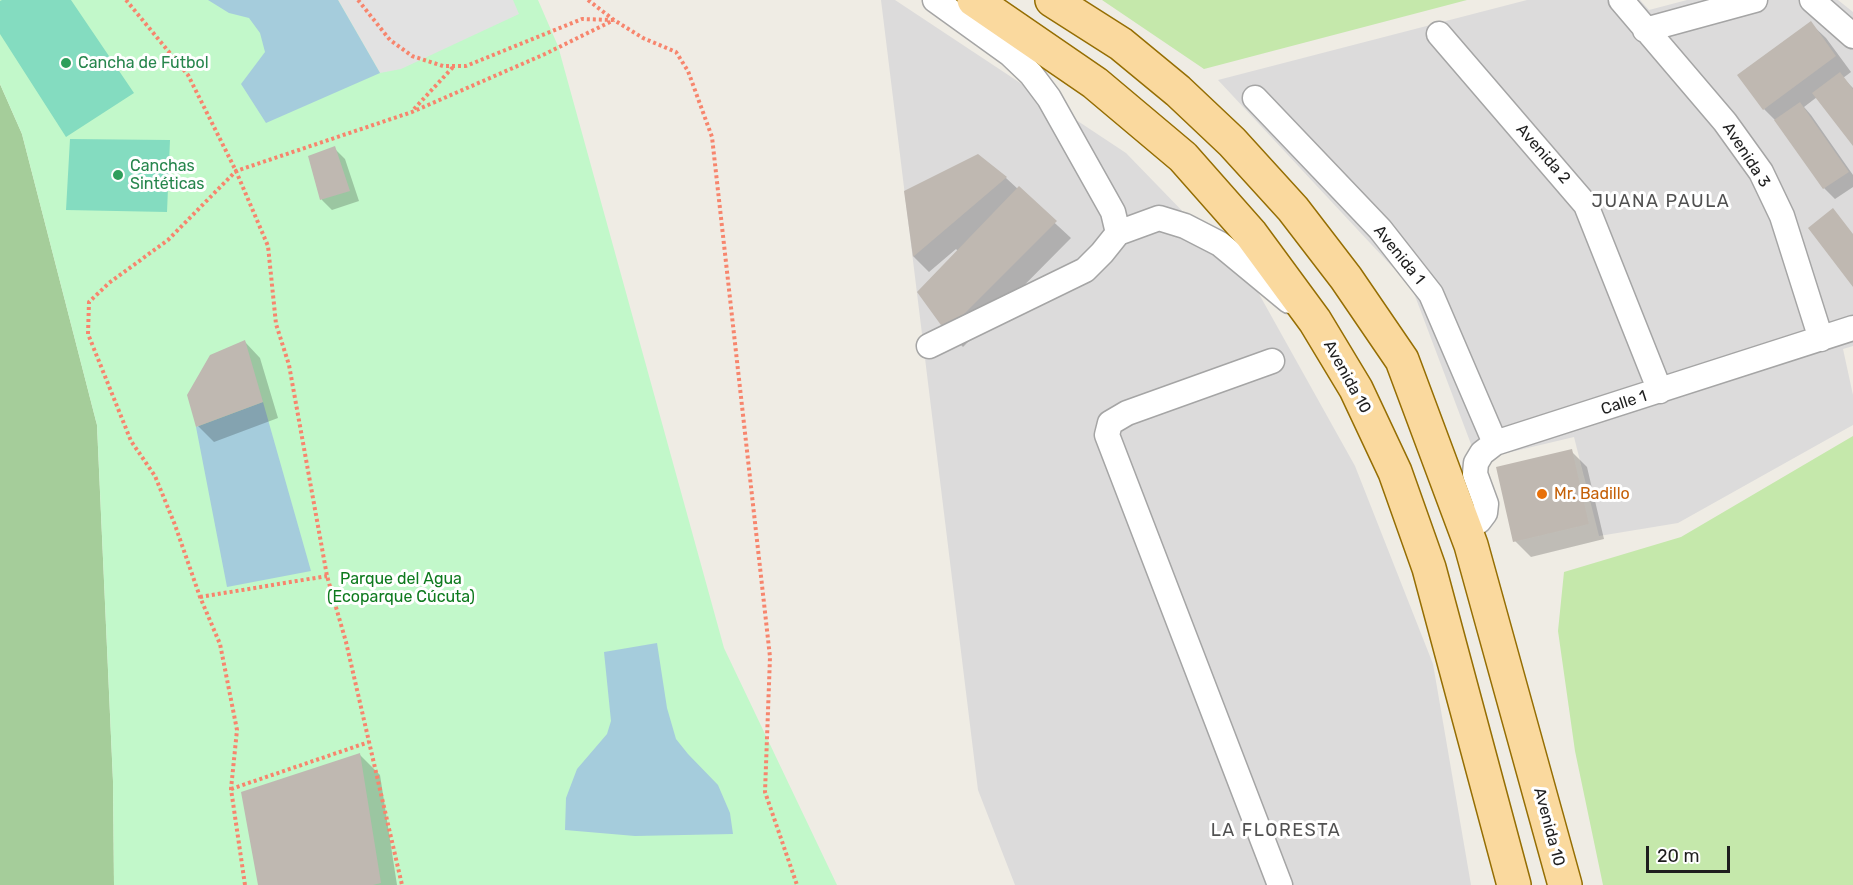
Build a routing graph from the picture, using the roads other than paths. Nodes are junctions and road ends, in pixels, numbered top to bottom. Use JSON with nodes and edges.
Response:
{"nodes":[{"id":1,"x":935,"y":0,"type":"edge"},
{"id":2,"x":974,"y":0,"type":"edge"},
{"id":3,"x":1052,"y":0,"type":"edge"},
{"id":4,"x":1621,"y":0,"type":"edge"},
{"id":5,"x":1755,"y":0,"type":"edge"},
{"id":6,"x":1812,"y":0,"type":"edge"},
{"id":7,"x":1645,"y":30,"type":"junction"},
{"id":8,"x":1439,"y":34,"type":"dead end"},
{"id":9,"x":1853,"y":36,"type":"edge"},
{"id":10,"x":1255,"y":98,"type":"dead end"},
{"id":11,"x":1118,"y":233,"type":"junction"},
{"id":12,"x":1315,"y":321,"type":"junction"},
{"id":13,"x":1853,"y":328,"type":"edge"},
{"id":14,"x":1821,"y":339,"type":"junction"},
{"id":15,"x":929,"y":346,"type":"dead end"},
{"id":16,"x":1272,"y":360,"type":"dead end"},
{"id":17,"x":1660,"y":391,"type":"junction"},
{"id":18,"x":1495,"y":444,"type":"junction"},
{"id":19,"x":1467,"y":530,"type":"junction"},
{"id":20,"x":1280,"y":885,"type":"edge"},
{"id":21,"x":1514,"y":885,"type":"edge"},
{"id":22,"x":1565,"y":885,"type":"edge"}],
"edges":[{"from":1,"to":11,"type":"street"},
{"from":2,"to":12,"type":"main road","name":"Avenida 10"},
{"from":3,"to":19,"type":"main road","name":"Avenida 10"},
{"from":4,"to":7,"type":"street","name":"Avenida 3"},
{"from":5,"to":7,"type":"street"},
{"from":6,"to":9,"type":"street"},
{"from":7,"to":14,"type":"street","name":"Avenida 3"},
{"from":8,"to":17,"type":"street","name":"Avenida 2"},
{"from":10,"to":18,"type":"street","name":"Avenida 1"},
{"from":11,"to":12,"type":"street"},
{"from":11,"to":15,"type":"street"},
{"from":12,"to":21,"type":"main road","name":"Avenida 10"},
{"from":13,"to":14,"type":"street","name":"Calle 1"},
{"from":14,"to":17,"type":"street","name":"Calle 1"},
{"from":16,"to":20,"type":"street"},
{"from":17,"to":18,"type":"street","name":"Calle 1"},
{"from":18,"to":19,"type":"street"},
{"from":19,"to":22,"type":"main road","name":"Avenida 10"}]}
